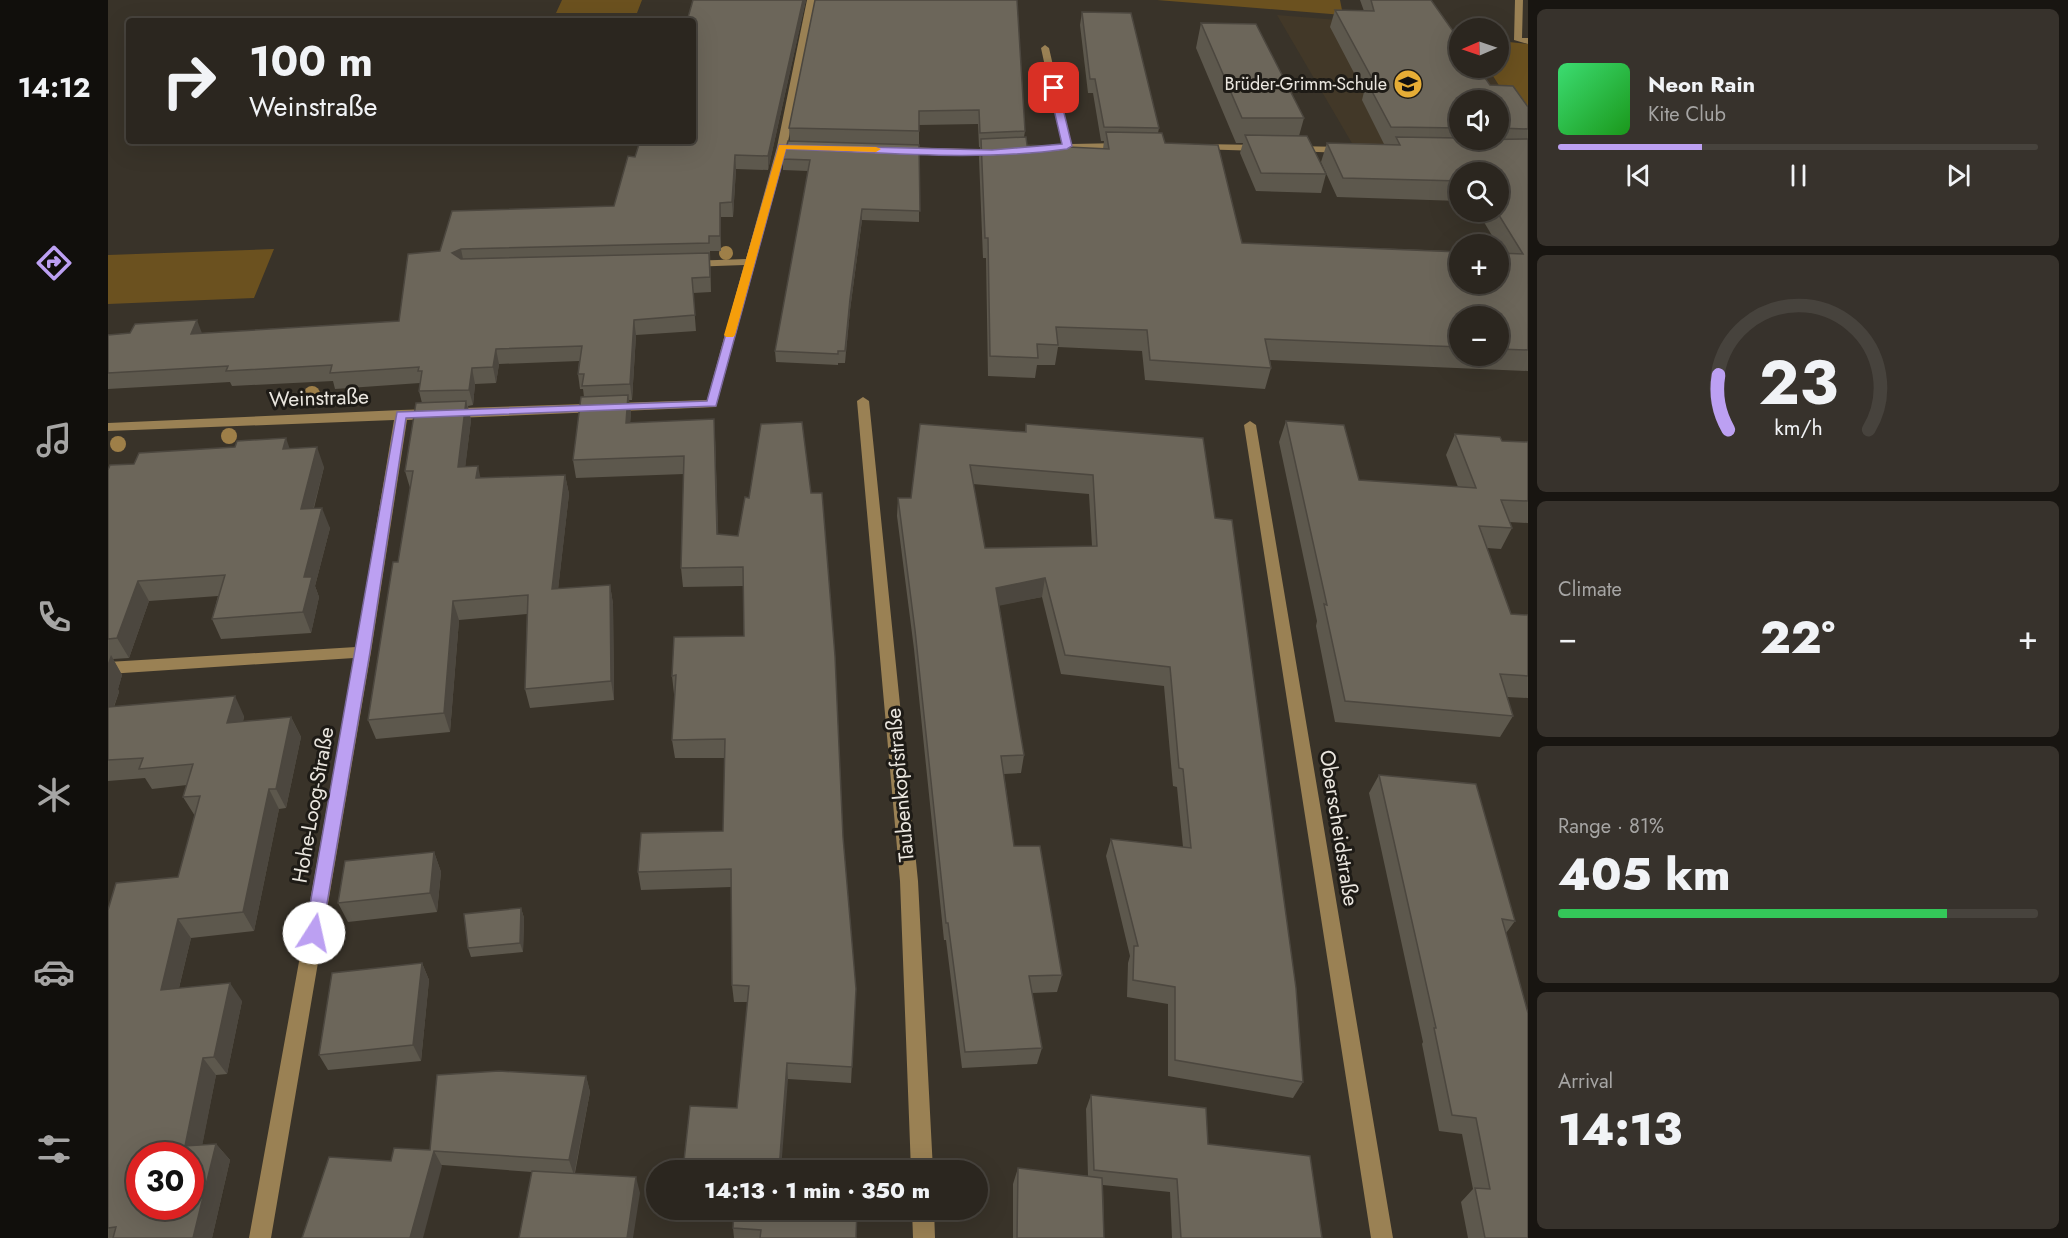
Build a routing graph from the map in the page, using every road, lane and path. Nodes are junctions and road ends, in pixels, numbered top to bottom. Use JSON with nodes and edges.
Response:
{"nodes":[{"id":1,"x":811,"y":0,"type":"edge"},
{"id":2,"x":1519,"y":0,"type":"edge"},
{"id":3,"x":1528,"y":40,"type":"edge"},
{"id":4,"x":1045,"y":48,"type":"dead end"},
{"id":5,"x":1067,"y":146,"type":"junction"},
{"id":6,"x":1138,"y":146,"type":"edge"},
{"id":7,"x":782,"y":147,"type":"junction"},
{"id":8,"x":794,"y":147,"type":"edge"},
{"id":9,"x":1182,"y":147,"type":"edge"},
{"id":10,"x":1274,"y":149,"type":"edge"},
{"id":11,"x":1285,"y":149,"type":"edge"},
{"id":12,"x":887,"y":150,"type":"edge"},
{"id":13,"x":1355,"y":150,"type":"edge"},
{"id":14,"x":1034,"y":151,"type":"edge"},
{"id":15,"x":1015,"y":153,"type":"edge"},
{"id":16,"x":749,"y":262,"type":"junction"},
{"id":17,"x":678,"y":264,"type":"edge"},
{"id":18,"x":863,"y":401,"type":"dead end"},
{"id":19,"x":401,"y":414,"type":"junction"},
{"id":20,"x":1250,"y":426,"type":"dead end"},
{"id":21,"x":108,"y":427,"type":"edge"},
{"id":22,"x":363,"y":652,"type":"junction"},
{"id":23,"x":108,"y":668,"type":"edge"},
{"id":24,"x":922,"y":1160,"type":"edge"},
{"id":25,"x":923,"y":1220,"type":"edge"},
{"id":26,"x":260,"y":1238,"type":"edge"},
{"id":27,"x":924,"y":1238,"type":"edge"},
{"id":28,"x":1382,"y":1238,"type":"edge"}],
"edges":[{"from":1,"to":7,"type":"street"},
{"from":2,"to":3,"type":"street"},
{"from":4,"to":5,"type":"street"},
{"from":5,"to":6,"type":"street"},
{"from":5,"to":14,"type":"street"},
{"from":7,"to":8,"type":"street"},
{"from":7,"to":16,"type":"street"},
{"from":9,"to":10,"type":"street"},
{"from":11,"to":13,"type":"street"},
{"from":12,"to":15,"type":"street"},
{"from":16,"to":17,"type":"street"},
{"from":16,"to":19,"type":"street","name":"Weinstraße"},
{"from":18,"to":24,"type":"street","name":"Taubenkopfstraße"},
{"from":19,"to":21,"type":"street","name":"Weinstraße"},
{"from":19,"to":22,"type":"street","name":"Hohe-Loog-Straße"},
{"from":20,"to":28,"type":"street","name":"Oberscheidstraße"},
{"from":22,"to":23,"type":"street"},
{"from":22,"to":26,"type":"street","name":"Hohe-Loog-Straße"},
{"from":25,"to":27,"type":"street"}]}
